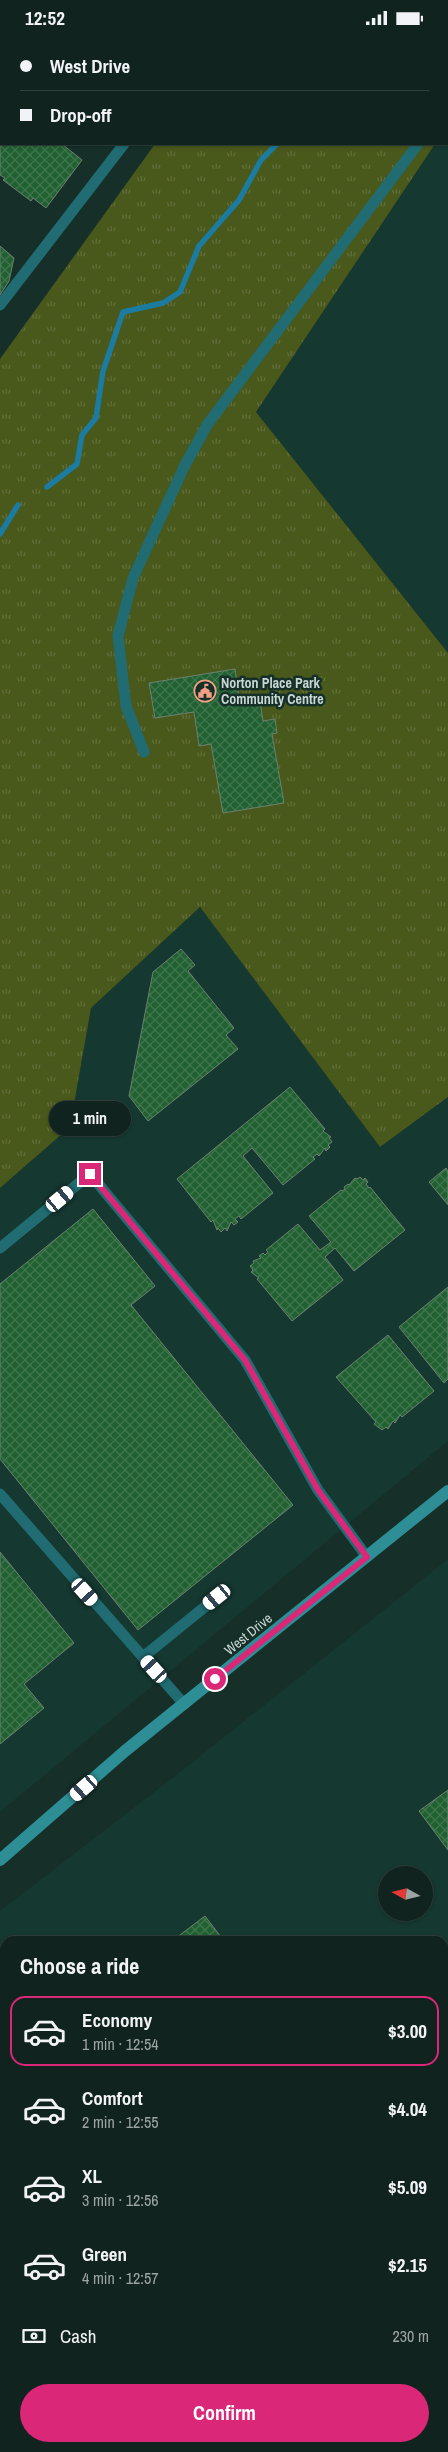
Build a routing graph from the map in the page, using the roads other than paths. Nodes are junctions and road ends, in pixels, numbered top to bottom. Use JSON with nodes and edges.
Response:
{"nodes":[{"id":1,"x":123,"y":145,"type":"edge"},
{"id":2,"x":417,"y":145,"type":"edge"},
{"id":3,"x":0,"y":305,"type":"edge"},
{"id":4,"x":144,"y":752,"type":"dead end"},
{"id":5,"x":0,"y":1248,"type":"edge"},
{"id":6,"x":448,"y":1491,"type":"edge"},
{"id":7,"x":0,"y":1494,"type":"edge"},
{"id":8,"x":367,"y":1557,"type":"junction"},
{"id":9,"x":217,"y":1597,"type":"dead end"},
{"id":10,"x":143,"y":1657,"type":"junction"},
{"id":11,"x":184,"y":1704,"type":"junction"},
{"id":12,"x":0,"y":1860,"type":"edge"}],
"edges":[{"from":1,"to":3,"type":"lane"},
{"from":2,"to":4,"type":"lane"},
{"from":5,"to":8,"type":"lane"},
{"from":6,"to":8,"type":"street","name":"West Drive"},
{"from":7,"to":10,"type":"lane"},
{"from":8,"to":11,"type":"street","name":"West Drive"},
{"from":9,"to":10,"type":"lane"},
{"from":10,"to":11,"type":"lane"},
{"from":11,"to":12,"type":"street","name":"West Drive"}]}
